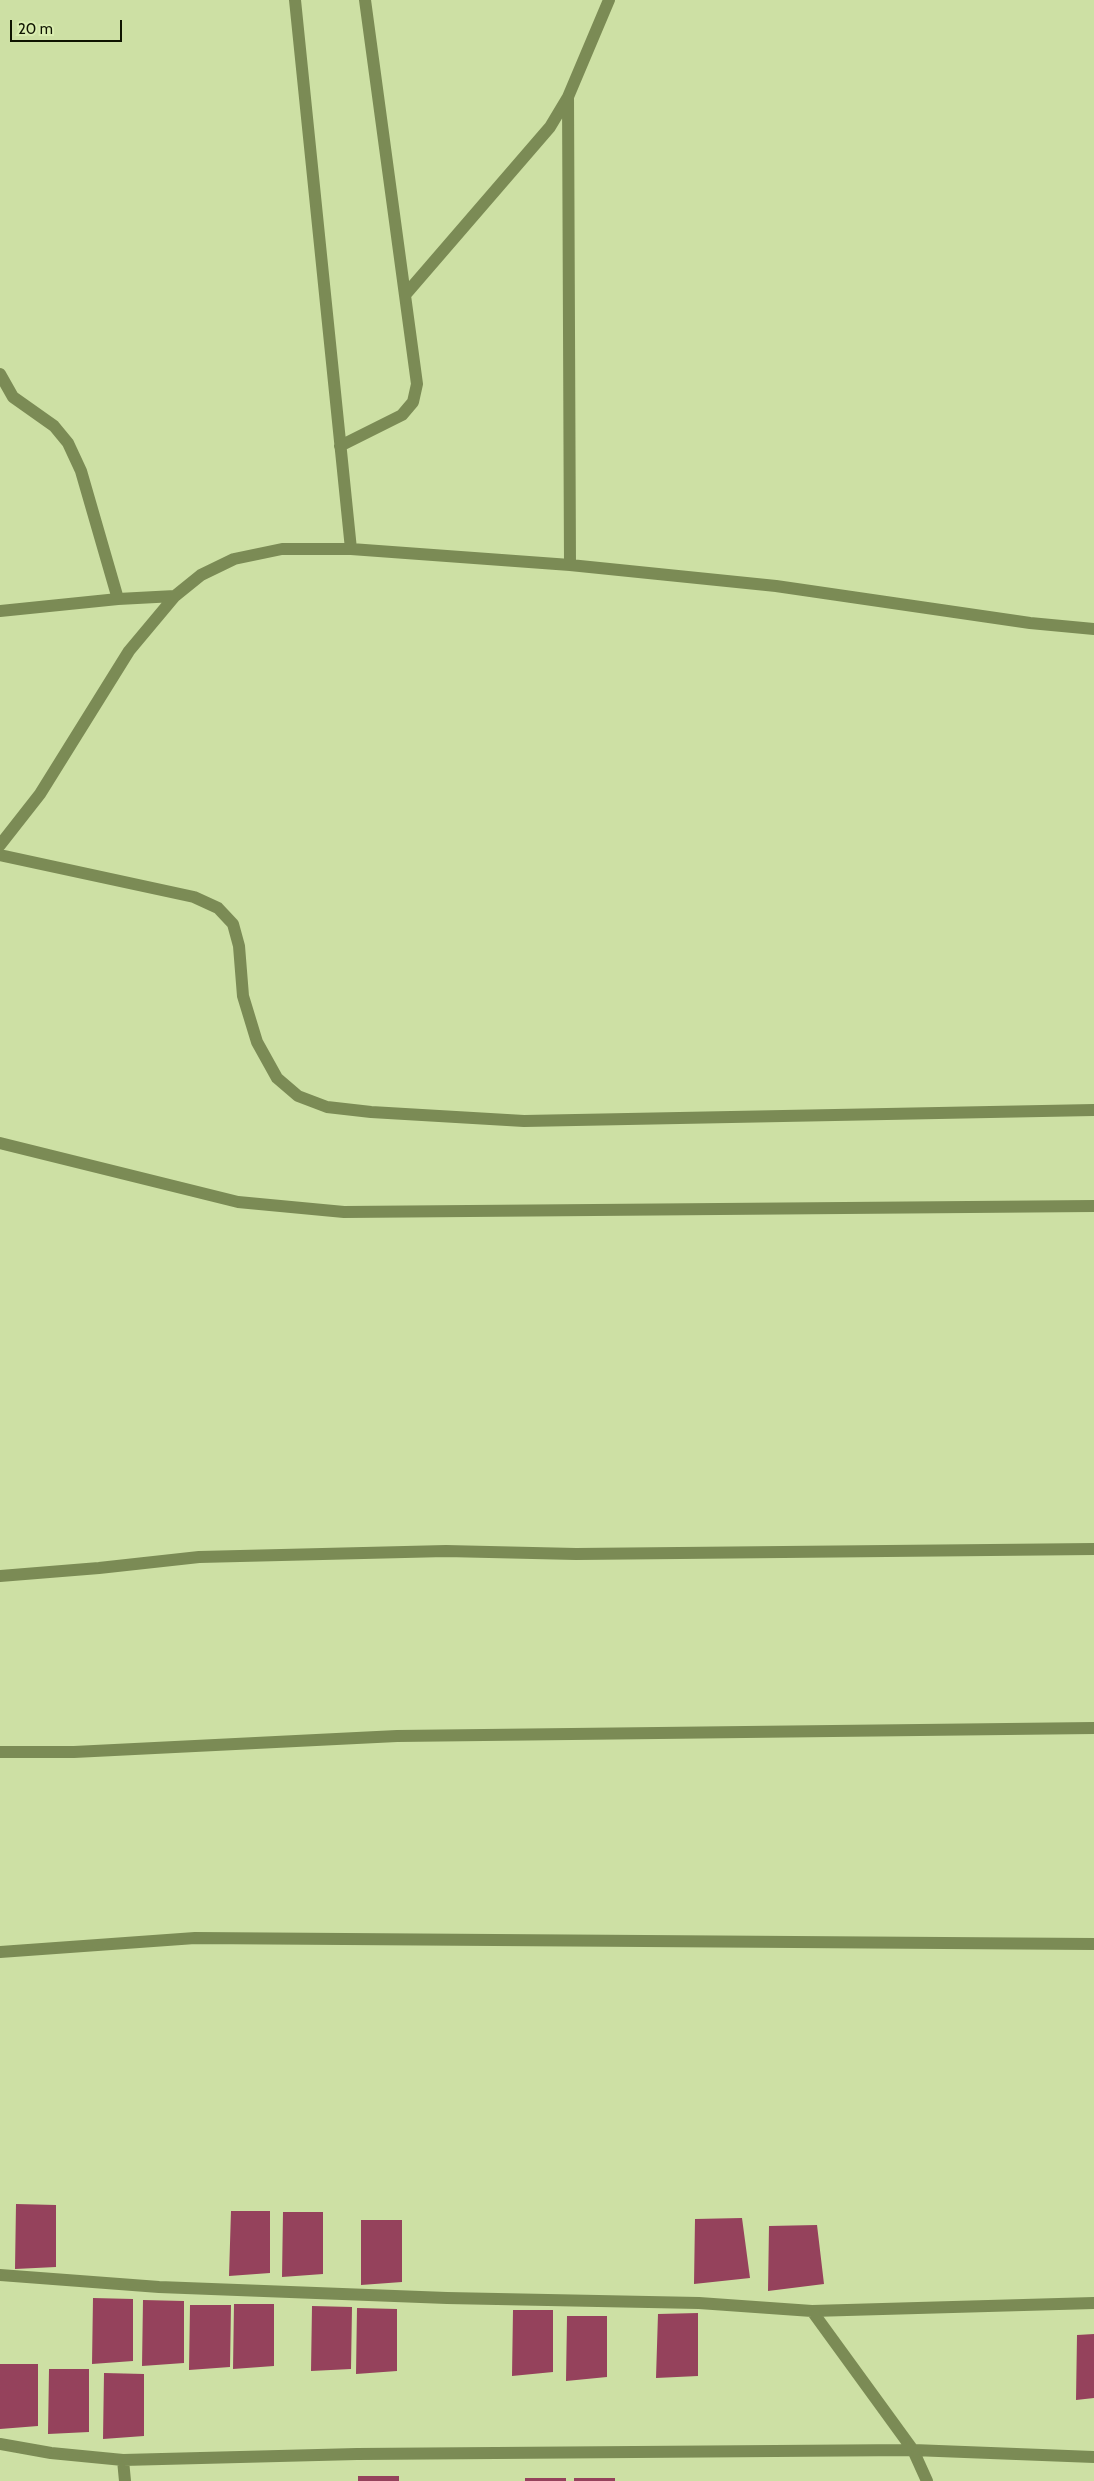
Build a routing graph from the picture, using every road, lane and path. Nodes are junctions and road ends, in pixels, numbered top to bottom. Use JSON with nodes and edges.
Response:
{"nodes":[{"id":1,"x":295,"y":0,"type":"edge"},
{"id":2,"x":365,"y":0,"type":"edge"},
{"id":3,"x":609,"y":0,"type":"edge"},
{"id":4,"x":568,"y":97,"type":"junction"},
{"id":5,"x":405,"y":295,"type":"junction"},
{"id":6,"x":0,"y":374,"type":"edge"},
{"id":7,"x":340,"y":446,"type":"junction"},
{"id":8,"x":351,"y":549,"type":"junction"},
{"id":9,"x":570,"y":565,"type":"junction"},
{"id":10,"x":175,"y":596,"type":"junction"},
{"id":11,"x":118,"y":599,"type":"junction"},
{"id":12,"x":0,"y":611,"type":"edge"},
{"id":13,"x":1094,"y":629,"type":"edge"},
{"id":14,"x":0,"y":845,"type":"edge"},
{"id":15,"x":0,"y":855,"type":"edge"},
{"id":16,"x":1094,"y":1110,"type":"edge"},
{"id":17,"x":0,"y":1143,"type":"edge"},
{"id":18,"x":1094,"y":1206,"type":"edge"},
{"id":19,"x":1094,"y":1549,"type":"edge"},
{"id":20,"x":0,"y":1576,"type":"edge"},
{"id":21,"x":1094,"y":1728,"type":"edge"},
{"id":22,"x":0,"y":1752,"type":"edge"},
{"id":23,"x":1094,"y":1944,"type":"edge"},
{"id":24,"x":0,"y":1952,"type":"edge"},
{"id":25,"x":0,"y":2275,"type":"edge"},
{"id":26,"x":1094,"y":2303,"type":"edge"},
{"id":27,"x":812,"y":2311,"type":"junction"},
{"id":28,"x":0,"y":2444,"type":"edge"},
{"id":29,"x":913,"y":2450,"type":"junction"},
{"id":30,"x":1094,"y":2457,"type":"edge"},
{"id":31,"x":123,"y":2460,"type":"junction"},
{"id":32,"x":125,"y":2481,"type":"edge"},
{"id":33,"x":927,"y":2481,"type":"edge"}],
"edges":[{"from":1,"to":7,"type":"street"},
{"from":2,"to":5,"type":"street"},
{"from":3,"to":4,"type":"street"},
{"from":4,"to":5,"type":"street"},
{"from":4,"to":9,"type":"street"},
{"from":5,"to":7,"type":"street"},
{"from":6,"to":11,"type":"street"},
{"from":7,"to":8,"type":"street"},
{"from":8,"to":9,"type":"street"},
{"from":8,"to":10,"type":"street"},
{"from":9,"to":13,"type":"street"},
{"from":10,"to":11,"type":"street"},
{"from":10,"to":14,"type":"street"},
{"from":11,"to":12,"type":"street"},
{"from":15,"to":16,"type":"street"},
{"from":17,"to":18,"type":"street"},
{"from":19,"to":20,"type":"street"},
{"from":21,"to":22,"type":"street"},
{"from":23,"to":24,"type":"street"},
{"from":25,"to":27,"type":"street"},
{"from":26,"to":27,"type":"street"},
{"from":27,"to":29,"type":"street"},
{"from":28,"to":31,"type":"street"},
{"from":29,"to":30,"type":"street"},
{"from":29,"to":31,"type":"street"},
{"from":29,"to":33,"type":"street"},
{"from":31,"to":32,"type":"street"}]}
